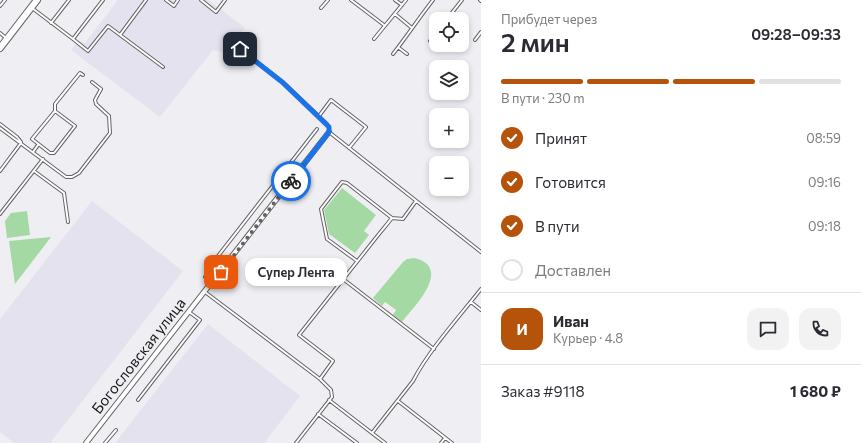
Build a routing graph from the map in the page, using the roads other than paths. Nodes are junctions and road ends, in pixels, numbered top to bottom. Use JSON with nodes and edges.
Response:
{"nodes":[{"id":1,"x":5,"y":0,"type":"edge"},
{"id":2,"x":37,"y":0,"type":"edge"},
{"id":3,"x":69,"y":0,"type":"edge"},
{"id":4,"x":104,"y":0,"type":"edge"},
{"id":5,"x":146,"y":0,"type":"edge"},
{"id":6,"x":166,"y":0,"type":"edge"},
{"id":7,"x":178,"y":0,"type":"edge"},
{"id":8,"x":201,"y":0,"type":"edge"},
{"id":9,"x":226,"y":0,"type":"edge"},
{"id":10,"x":328,"y":0,"type":"edge"},
{"id":11,"x":351,"y":0,"type":"edge"},
{"id":12,"x":395,"y":0,"type":"edge"},
{"id":13,"x":406,"y":0,"type":"edge"},
{"id":14,"x":433,"y":0,"type":"edge"},
{"id":15,"x":462,"y":0,"type":"edge"},
{"id":16,"x":402,"y":5,"type":"junction"},
{"id":17,"x":0,"y":6,"type":"edge"},
{"id":18,"x":32,"y":7,"type":"junction"},
{"id":19,"x":321,"y":8,"type":"dead end"},
{"id":20,"x":453,"y":12,"type":"edge"},
{"id":21,"x":395,"y":14,"type":"junction"},
{"id":22,"x":51,"y":23,"type":"junction"},
{"id":23,"x":384,"y":25,"type":"junction"},
{"id":24,"x":412,"y":28,"type":"junction"},
{"id":25,"x":481,"y":32,"type":"edge"},
{"id":26,"x":0,"y":33,"type":"edge"},
{"id":27,"x":120,"y":35,"type":"junction"},
{"id":28,"x":7,"y":39,"type":"junction"},
{"id":29,"x":73,"y":39,"type":"junction"},
{"id":30,"x":374,"y":39,"type":"dead end"},
{"id":31,"x":475,"y":40,"type":"dead end"},
{"id":32,"x":398,"y":47,"type":"junction"},
{"id":33,"x":0,"y":48,"type":"edge"},
{"id":34,"x":240,"y":49,"type":"dead end"},
{"id":35,"x":393,"y":54,"type":"dead end"},
{"id":36,"x":407,"y":54,"type":"dead end"},
{"id":37,"x":163,"y":67,"type":"dead end"},
{"id":38,"x":83,"y":75,"type":"dead end"},
{"id":39,"x":92,"y":82,"type":"dead end"},
{"id":40,"x":55,"y":111,"type":"junction"},
{"id":41,"x":319,"y":116,"type":"junction"},
{"id":42,"x":0,"y":124,"type":"edge"},
{"id":43,"x":366,"y":127,"type":"junction"},
{"id":44,"x":0,"y":128,"type":"edge"},
{"id":45,"x":317,"y":129,"type":"dead end"},
{"id":46,"x":369,"y":130,"type":"dead end"},
{"id":47,"x":329,"y":132,"type":"junction"},
{"id":48,"x":22,"y":143,"type":"junction"},
{"id":49,"x":38,"y":145,"type":"junction"},
{"id":50,"x":349,"y":148,"type":"junction"},
{"id":51,"x":33,"y":152,"type":"junction"},
{"id":52,"x":42,"y":159,"type":"junction"},
{"id":53,"x":34,"y":170,"type":"junction"},
{"id":54,"x":0,"y":171,"type":"edge"},
{"id":55,"x":416,"y":201,"type":"junction"},
{"id":56,"x":0,"y":214,"type":"edge"},
{"id":57,"x":392,"y":218,"type":"junction"},
{"id":58,"x":68,"y":222,"type":"dead end"},
{"id":59,"x":481,"y":252,"type":"edge"},
{"id":60,"x":357,"y":262,"type":"junction"},
{"id":61,"x":206,"y":277,"type":"dead end"},
{"id":62,"x":343,"y":279,"type":"junction"},
{"id":63,"x":481,"y":289,"type":"edge"},
{"id":64,"x":205,"y":292,"type":"junction"},
{"id":65,"x":471,"y":302,"type":"junction"},
{"id":66,"x":481,"y":310,"type":"edge"},
{"id":67,"x":189,"y":312,"type":"junction"},
{"id":68,"x":434,"y":349,"type":"junction"},
{"id":69,"x":320,"y":379,"type":"junction"},
{"id":70,"x":138,"y":400,"type":"dead end"},
{"id":71,"x":329,"y":400,"type":"junction"},
{"id":72,"x":398,"y":401,"type":"junction"},
{"id":73,"x":318,"y":414,"type":"junction"},
{"id":74,"x":116,"y":430,"type":"dead end"},
{"id":75,"x":372,"y":433,"type":"junction"},
{"id":76,"x":445,"y":438,"type":"junction"},
{"id":77,"x":86,"y":443,"type":"edge"},
{"id":78,"x":105,"y":443,"type":"edge"},
{"id":79,"x":296,"y":443,"type":"edge"},
{"id":80,"x":357,"y":443,"type":"edge"},
{"id":81,"x":385,"y":443,"type":"edge"},
{"id":82,"x":442,"y":443,"type":"edge"},
{"id":83,"x":452,"y":443,"type":"edge"}],
"edges":[{"from":1,"to":17,"type":"lane"},
{"from":2,"to":18,"type":"street"},
{"from":3,"to":22,"type":"lane"},
{"from":4,"to":29,"type":"lane"},
{"from":5,"to":27,"type":"lane"},
{"from":6,"to":7,"type":"lane"},
{"from":8,"to":9,"type":"lane"},
{"from":10,"to":19,"type":"lane"},
{"from":11,"to":23,"type":"lane"},
{"from":12,"to":16,"type":"lane"},
{"from":13,"to":16,"type":"lane"},
{"from":14,"to":24,"type":"lane"},
{"from":15,"to":20,"type":"lane"},
{"from":16,"to":21,"type":"lane"},
{"from":18,"to":22,"type":"lane"},
{"from":18,"to":28,"type":"street"},
{"from":21,"to":23,"type":"lane"},
{"from":21,"to":24,"type":"lane"},
{"from":22,"to":29,"type":"lane"},
{"from":23,"to":30,"type":"lane"},
{"from":24,"to":32,"type":"lane"},
{"from":25,"to":31,"type":"lane"},
{"from":26,"to":28,"type":"lane"},
{"from":27,"to":29,"type":"lane"},
{"from":27,"to":37,"type":"lane"},
{"from":28,"to":33,"type":"street"},
{"from":32,"to":35,"type":"lane"},
{"from":32,"to":36,"type":"lane"},
{"from":34,"to":41,"type":"lane"},
{"from":38,"to":40,"type":"lane"},
{"from":39,"to":52,"type":"lane"},
{"from":40,"to":49,"type":"lane"},
{"from":40,"to":49,"type":"lane"},
{"from":41,"to":43,"type":"lane"},
{"from":41,"to":47,"type":"lane"},
{"from":42,"to":48,"type":"lane"},
{"from":43,"to":46,"type":"lane"},
{"from":43,"to":50,"type":"lane"},
{"from":44,"to":48,"type":"lane"},
{"from":45,"to":61,"type":"lane"},
{"from":47,"to":50,"type":"lane"},
{"from":47,"to":64,"type":"street","name":"Богословская улица"},
{"from":48,"to":51,"type":"lane"},
{"from":48,"to":54,"type":"lane"},
{"from":49,"to":51,"type":"lane"},
{"from":50,"to":55,"type":"lane"},
{"from":51,"to":52,"type":"lane"},
{"from":52,"to":53,"type":"lane"},
{"from":53,"to":56,"type":"lane"},
{"from":53,"to":58,"type":"lane"},
{"from":55,"to":57,"type":"lane"},
{"from":55,"to":59,"type":"lane"},
{"from":57,"to":60,"type":"lane"},
{"from":57,"to":60,"type":"lane"},
{"from":60,"to":62,"type":"lane"},
{"from":62,"to":68,"type":"lane"},
{"from":62,"to":69,"type":"lane"},
{"from":63,"to":65,"type":"lane"},
{"from":64,"to":67,"type":"street","name":"Богословская улица"},
{"from":64,"to":69,"type":"lane"},
{"from":65,"to":66,"type":"lane"},
{"from":65,"to":68,"type":"lane"},
{"from":67,"to":70,"type":"lane"},
{"from":67,"to":77,"type":"street","name":"Богословская улица"},
{"from":68,"to":72,"type":"lane"},
{"from":69,"to":71,"type":"lane"},
{"from":71,"to":73,"type":"lane"},
{"from":71,"to":75,"type":"lane"},
{"from":72,"to":75,"type":"lane"},
{"from":72,"to":76,"type":"lane"},
{"from":73,"to":79,"type":"lane"},
{"from":73,"to":80,"type":"lane"},
{"from":74,"to":78,"type":"lane"},
{"from":75,"to":81,"type":"lane"},
{"from":76,"to":82,"type":"lane"},
{"from":76,"to":83,"type":"lane"}]}
